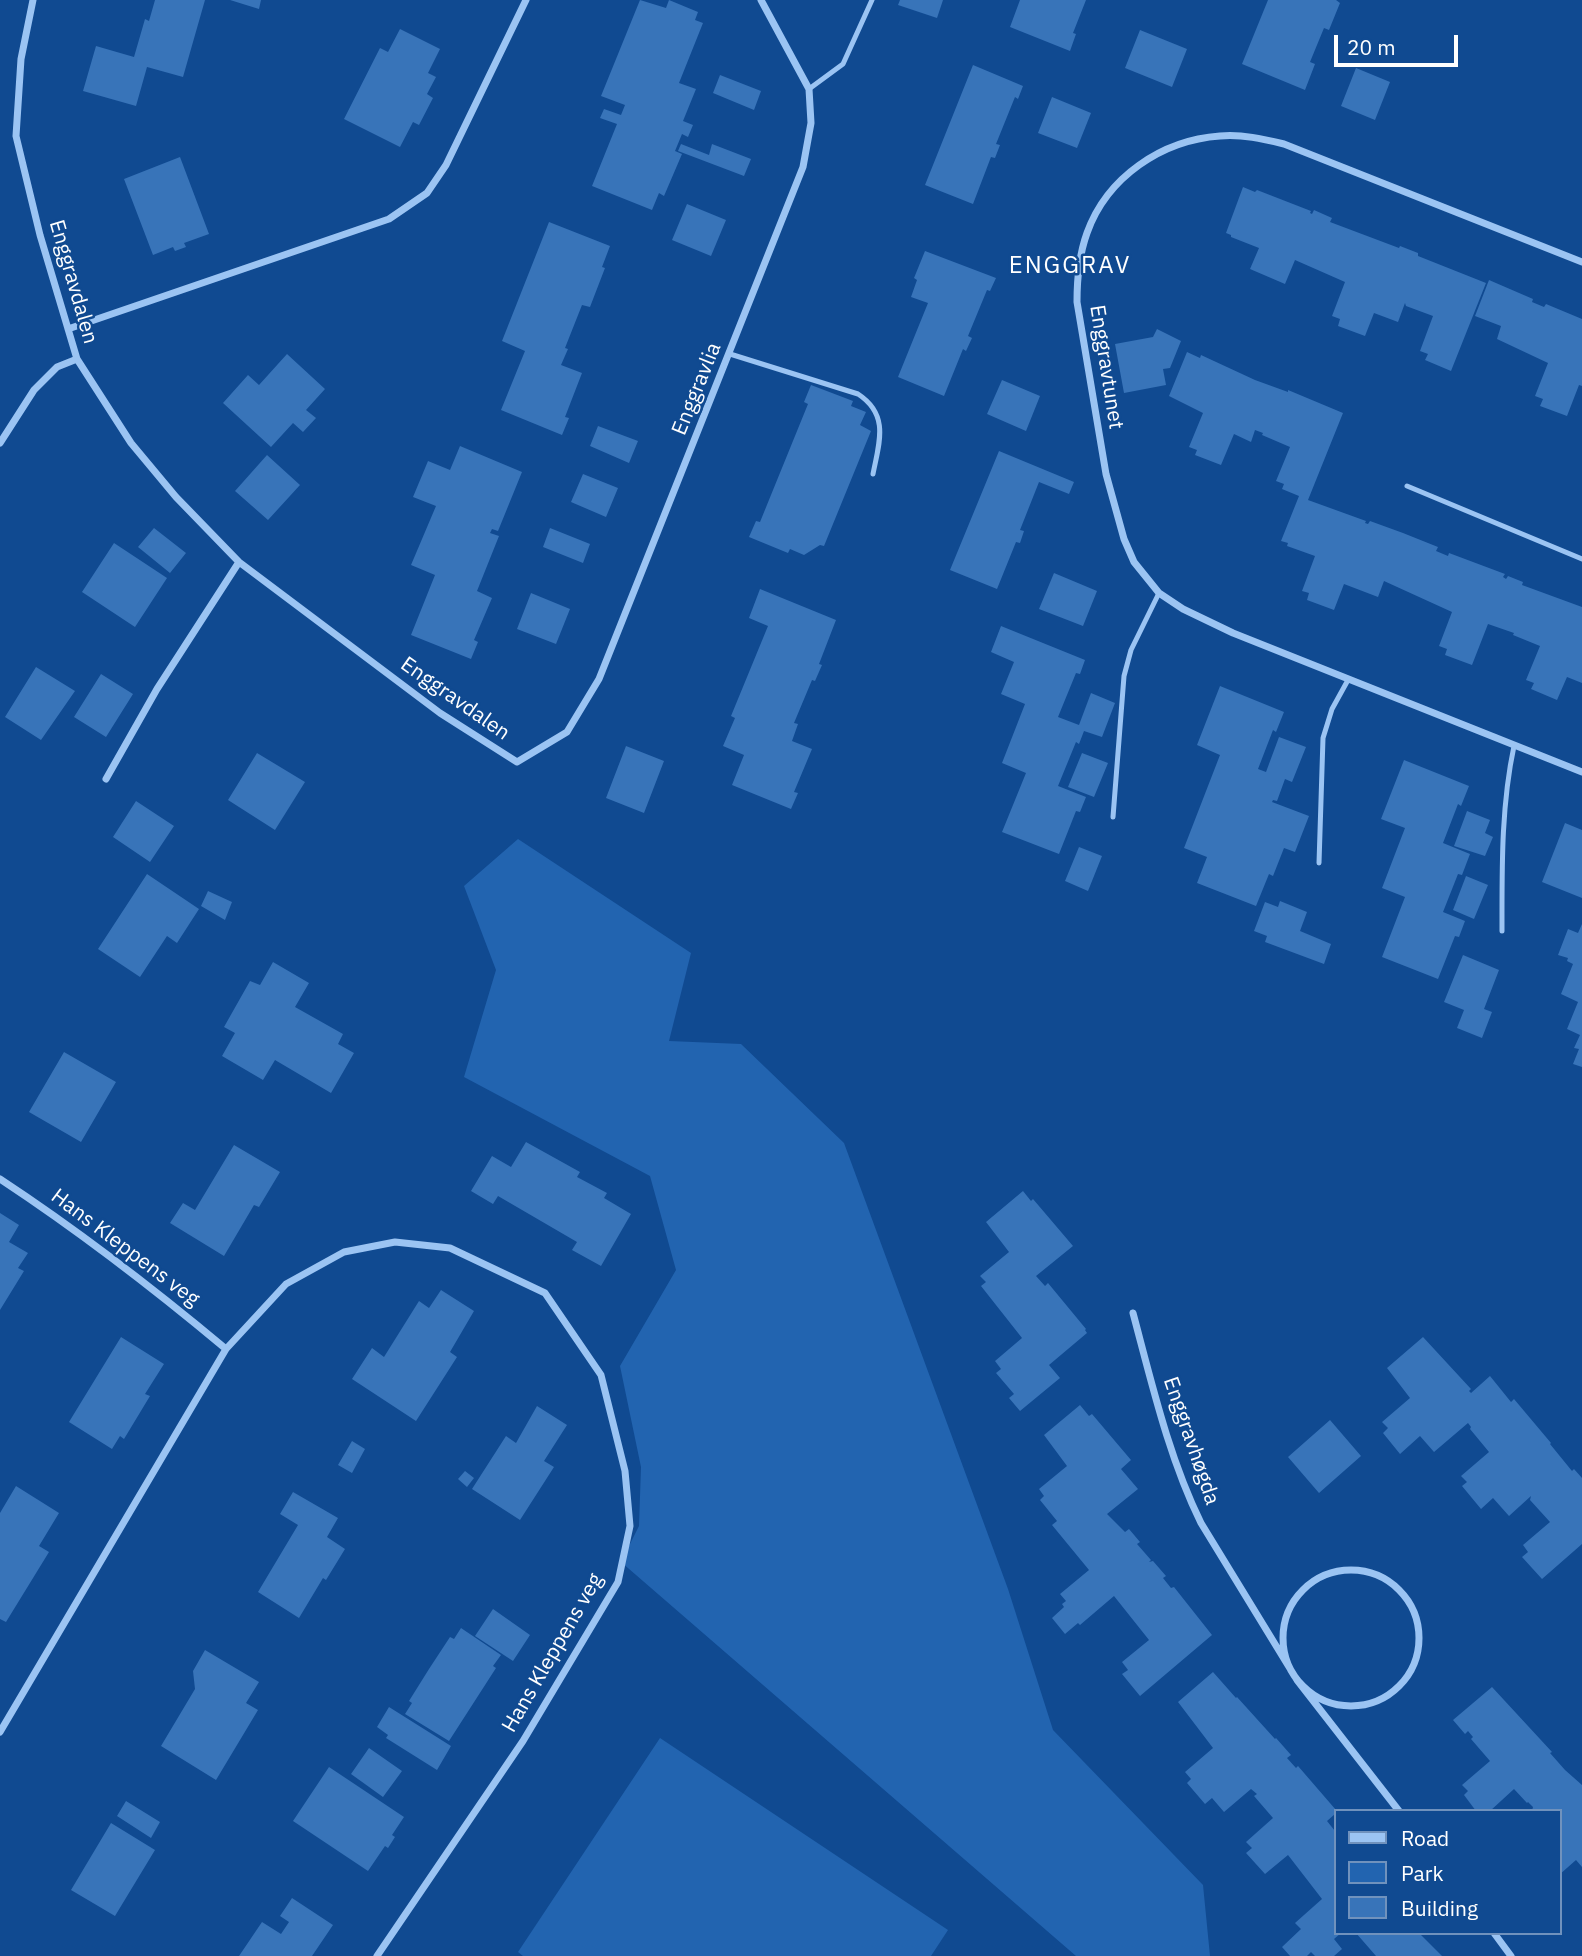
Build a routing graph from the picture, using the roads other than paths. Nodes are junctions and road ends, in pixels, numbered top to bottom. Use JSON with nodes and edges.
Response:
{"nodes":[{"id":1,"x":33,"y":0,"type":"edge"},
{"id":2,"x":526,"y":0,"type":"edge"},
{"id":3,"x":761,"y":0,"type":"edge"},
{"id":4,"x":872,"y":0,"type":"edge"},
{"id":5,"x":809,"y":89,"type":"junction"},
{"id":6,"x":1582,"y":262,"type":"edge"},
{"id":7,"x":68,"y":329,"type":"junction"},
{"id":8,"x":730,"y":354,"type":"junction"},
{"id":9,"x":77,"y":359,"type":"junction"},
{"id":10,"x":0,"y":443,"type":"edge"},
{"id":11,"x":873,"y":474,"type":"dead end"},
{"id":12,"x":1407,"y":486,"type":"dead end"},
{"id":13,"x":1582,"y":559,"type":"edge"},
{"id":14,"x":239,"y":562,"type":"junction"},
{"id":15,"x":1159,"y":593,"type":"junction"},
{"id":16,"x":1348,"y":680,"type":"junction"},
{"id":17,"x":1514,"y":746,"type":"junction"},
{"id":18,"x":517,"y":762,"type":"joint"},
{"id":19,"x":1582,"y":772,"type":"edge"},
{"id":20,"x":106,"y":779,"type":"dead end"},
{"id":21,"x":1113,"y":817,"type":"dead end"},
{"id":22,"x":1319,"y":863,"type":"dead end"},
{"id":23,"x":1502,"y":931,"type":"dead end"},
{"id":24,"x":0,"y":1179,"type":"edge"},
{"id":25,"x":1133,"y":1313,"type":"dead end"},
{"id":26,"x":226,"y":1349,"type":"junction"},
{"id":27,"x":1297,"y":1680,"type":"junction"},
{"id":28,"x":0,"y":1732,"type":"edge"},
{"id":29,"x":1397,"y":1809,"type":"edge"},
{"id":30,"x":1495,"y":1935,"type":"edge"},
{"id":31,"x":377,"y":1956,"type":"edge"},
{"id":32,"x":1511,"y":1956,"type":"edge"}],
"edges":[{"from":1,"to":7,"type":"street","name":"Enggravdalen"},
{"from":2,"to":7,"type":"street"},
{"from":3,"to":5,"type":"street","name":"Enggravlia"},
{"from":4,"to":5,"type":"lane"},
{"from":5,"to":8,"type":"street","name":"Enggravlia"},
{"from":6,"to":15,"type":"street","name":"Enggravtunet"},
{"from":7,"to":9,"type":"street","name":"Enggravdalen"},
{"from":8,"to":11,"type":"lane"},
{"from":8,"to":18,"type":"street","name":"Enggravlia"},
{"from":9,"to":10,"type":"street"},
{"from":9,"to":14,"type":"street","name":"Enggravdalen"},
{"from":12,"to":13,"type":"lane"},
{"from":14,"to":18,"type":"street","name":"Enggravdalen"},
{"from":14,"to":20,"type":"street"},
{"from":15,"to":16,"type":"street","name":"Enggravtunet"},
{"from":15,"to":21,"type":"lane"},
{"from":16,"to":17,"type":"street","name":"Enggravtunet"},
{"from":16,"to":22,"type":"lane"},
{"from":17,"to":19,"type":"street","name":"Enggravtunet"},
{"from":17,"to":23,"type":"lane"},
{"from":24,"to":26,"type":"street","name":"Hans Kleppens veg"},
{"from":25,"to":27,"type":"street","name":"Enggravhøgda"},
{"from":26,"to":28,"type":"street","name":"Hans Kleppens veg"},
{"from":26,"to":31,"type":"street","name":"Hans Kleppens veg"},
{"from":27,"to":27,"type":"street","name":"Enggravhøgda"},
{"from":27,"to":29,"type":"street","name":"Enggravhøgda"},
{"from":30,"to":32,"type":"street"}]}
